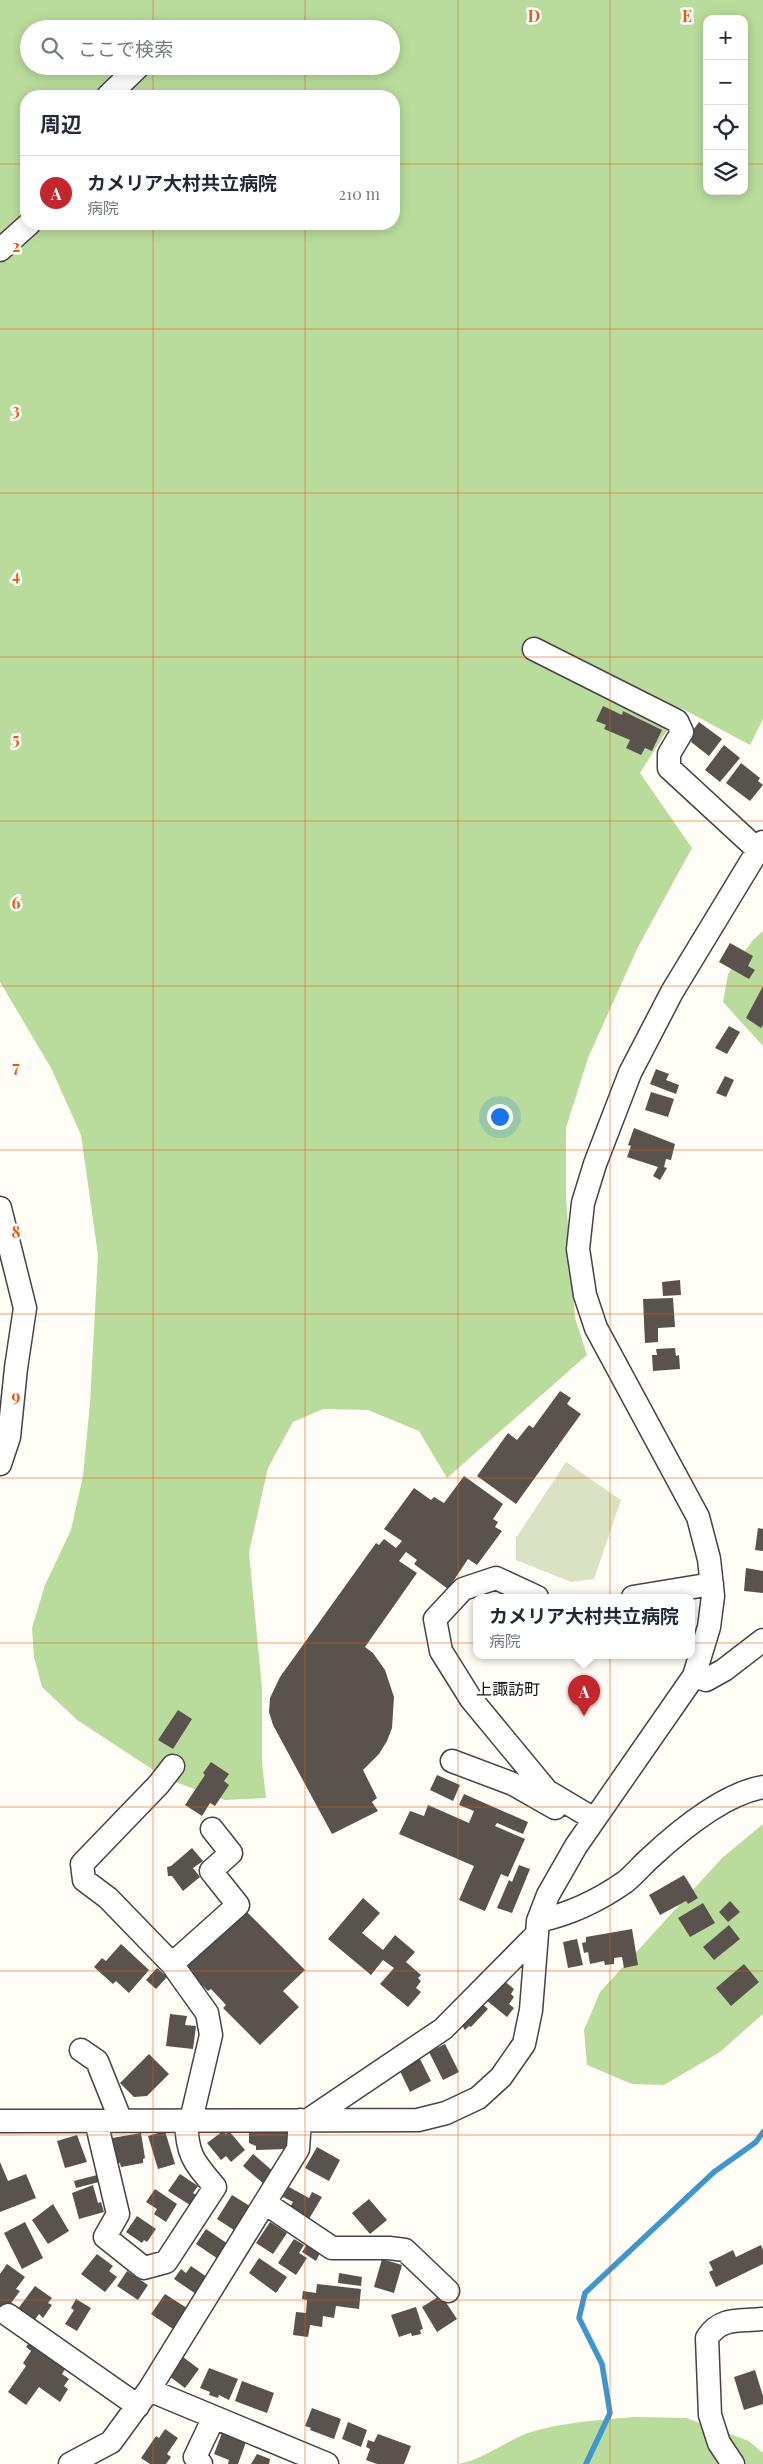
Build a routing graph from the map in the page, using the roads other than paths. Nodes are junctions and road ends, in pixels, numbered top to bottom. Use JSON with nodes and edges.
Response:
{"nodes":[{"id":1,"x":130,"y":75,"type":"edge"},
{"id":2,"x":114,"y":90,"type":"edge"},
{"id":3,"x":22,"y":230,"type":"edge"},
{"id":4,"x":0,"y":250,"type":"edge"},
{"id":5,"x":534,"y":649,"type":"dead end"},
{"id":6,"x":760,"y":846,"type":"edge"},
{"id":7,"x":0,"y":1208,"type":"edge"},
{"id":8,"x":8,"y":1369,"type":"edge"},
{"id":9,"x":0,"y":1464,"type":"edge"},
{"id":10,"x":712,"y":1584,"type":"junction"},
{"id":11,"x":531,"y":1594,"type":"edge"},
{"id":12,"x":651,"y":1594,"type":"edge"},
{"id":13,"x":763,"y":1640,"type":"edge"},
{"id":14,"x":694,"y":1676,"type":"junction"},
{"id":15,"x":452,"y":1761,"type":"dead end"},
{"id":16,"x":173,"y":1766,"type":"dead end"},
{"id":17,"x":763,"y":1787,"type":"edge"},
{"id":18,"x":591,"y":1824,"type":"junction"},
{"id":19,"x":212,"y":1829,"type":"dead end"},
{"id":20,"x":538,"y":1928,"type":"junction"},
{"id":21,"x":172,"y":1964,"type":"junction"},
{"id":22,"x":81,"y":2050,"type":"dead end"},
{"id":23,"x":189,"y":2120,"type":"junction"},
{"id":24,"x":304,"y":2120,"type":"junction"},
{"id":25,"x":0,"y":2121,"type":"edge"},
{"id":26,"x":96,"y":2121,"type":"junction"},
{"id":27,"x":121,"y":2121,"type":"junction"},
{"id":28,"x":265,"y":2203,"type":"junction"},
{"id":29,"x":448,"y":2291,"type":"dead end"},
{"id":30,"x":8,"y":2315,"type":"dead end"},
{"id":31,"x":763,"y":2319,"type":"edge"},
{"id":32,"x":144,"y":2398,"type":"junction"},
{"id":33,"x":214,"y":2417,"type":"junction"},
{"id":34,"x":70,"y":2464,"type":"edge"},
{"id":35,"x":201,"y":2464,"type":"edge"},
{"id":36,"x":327,"y":2464,"type":"edge"},
{"id":37,"x":733,"y":2464,"type":"edge"}],
"edges":[{"from":1,"to":2,"type":"street"},
{"from":3,"to":4,"type":"street"},
{"from":5,"to":6,"type":"street"},
{"from":6,"to":10,"type":"street"},
{"from":7,"to":8,"type":"street"},
{"from":8,"to":9,"type":"street"},
{"from":10,"to":12,"type":"street"},
{"from":10,"to":14,"type":"street"},
{"from":11,"to":18,"type":"street"},
{"from":13,"to":14,"type":"street"},
{"from":14,"to":18,"type":"street"},
{"from":15,"to":18,"type":"street"},
{"from":16,"to":21,"type":"street"},
{"from":17,"to":20,"type":"street"},
{"from":18,"to":20,"type":"street"},
{"from":19,"to":21,"type":"street"},
{"from":20,"to":24,"type":"street"},
{"from":20,"to":24,"type":"street"},
{"from":21,"to":23,"type":"street"},
{"from":22,"to":27,"type":"street"},
{"from":23,"to":24,"type":"street"},
{"from":23,"to":26,"type":"street"},
{"from":23,"to":27,"type":"street"},
{"from":24,"to":28,"type":"street"},
{"from":25,"to":26,"type":"street"},
{"from":26,"to":27,"type":"street"},
{"from":28,"to":29,"type":"street"},
{"from":28,"to":32,"type":"street"},
{"from":30,"to":32,"type":"street"},
{"from":31,"to":37,"type":"street"},
{"from":32,"to":33,"type":"street"},
{"from":32,"to":34,"type":"street"},
{"from":33,"to":35,"type":"street"},
{"from":33,"to":36,"type":"street"}]}
